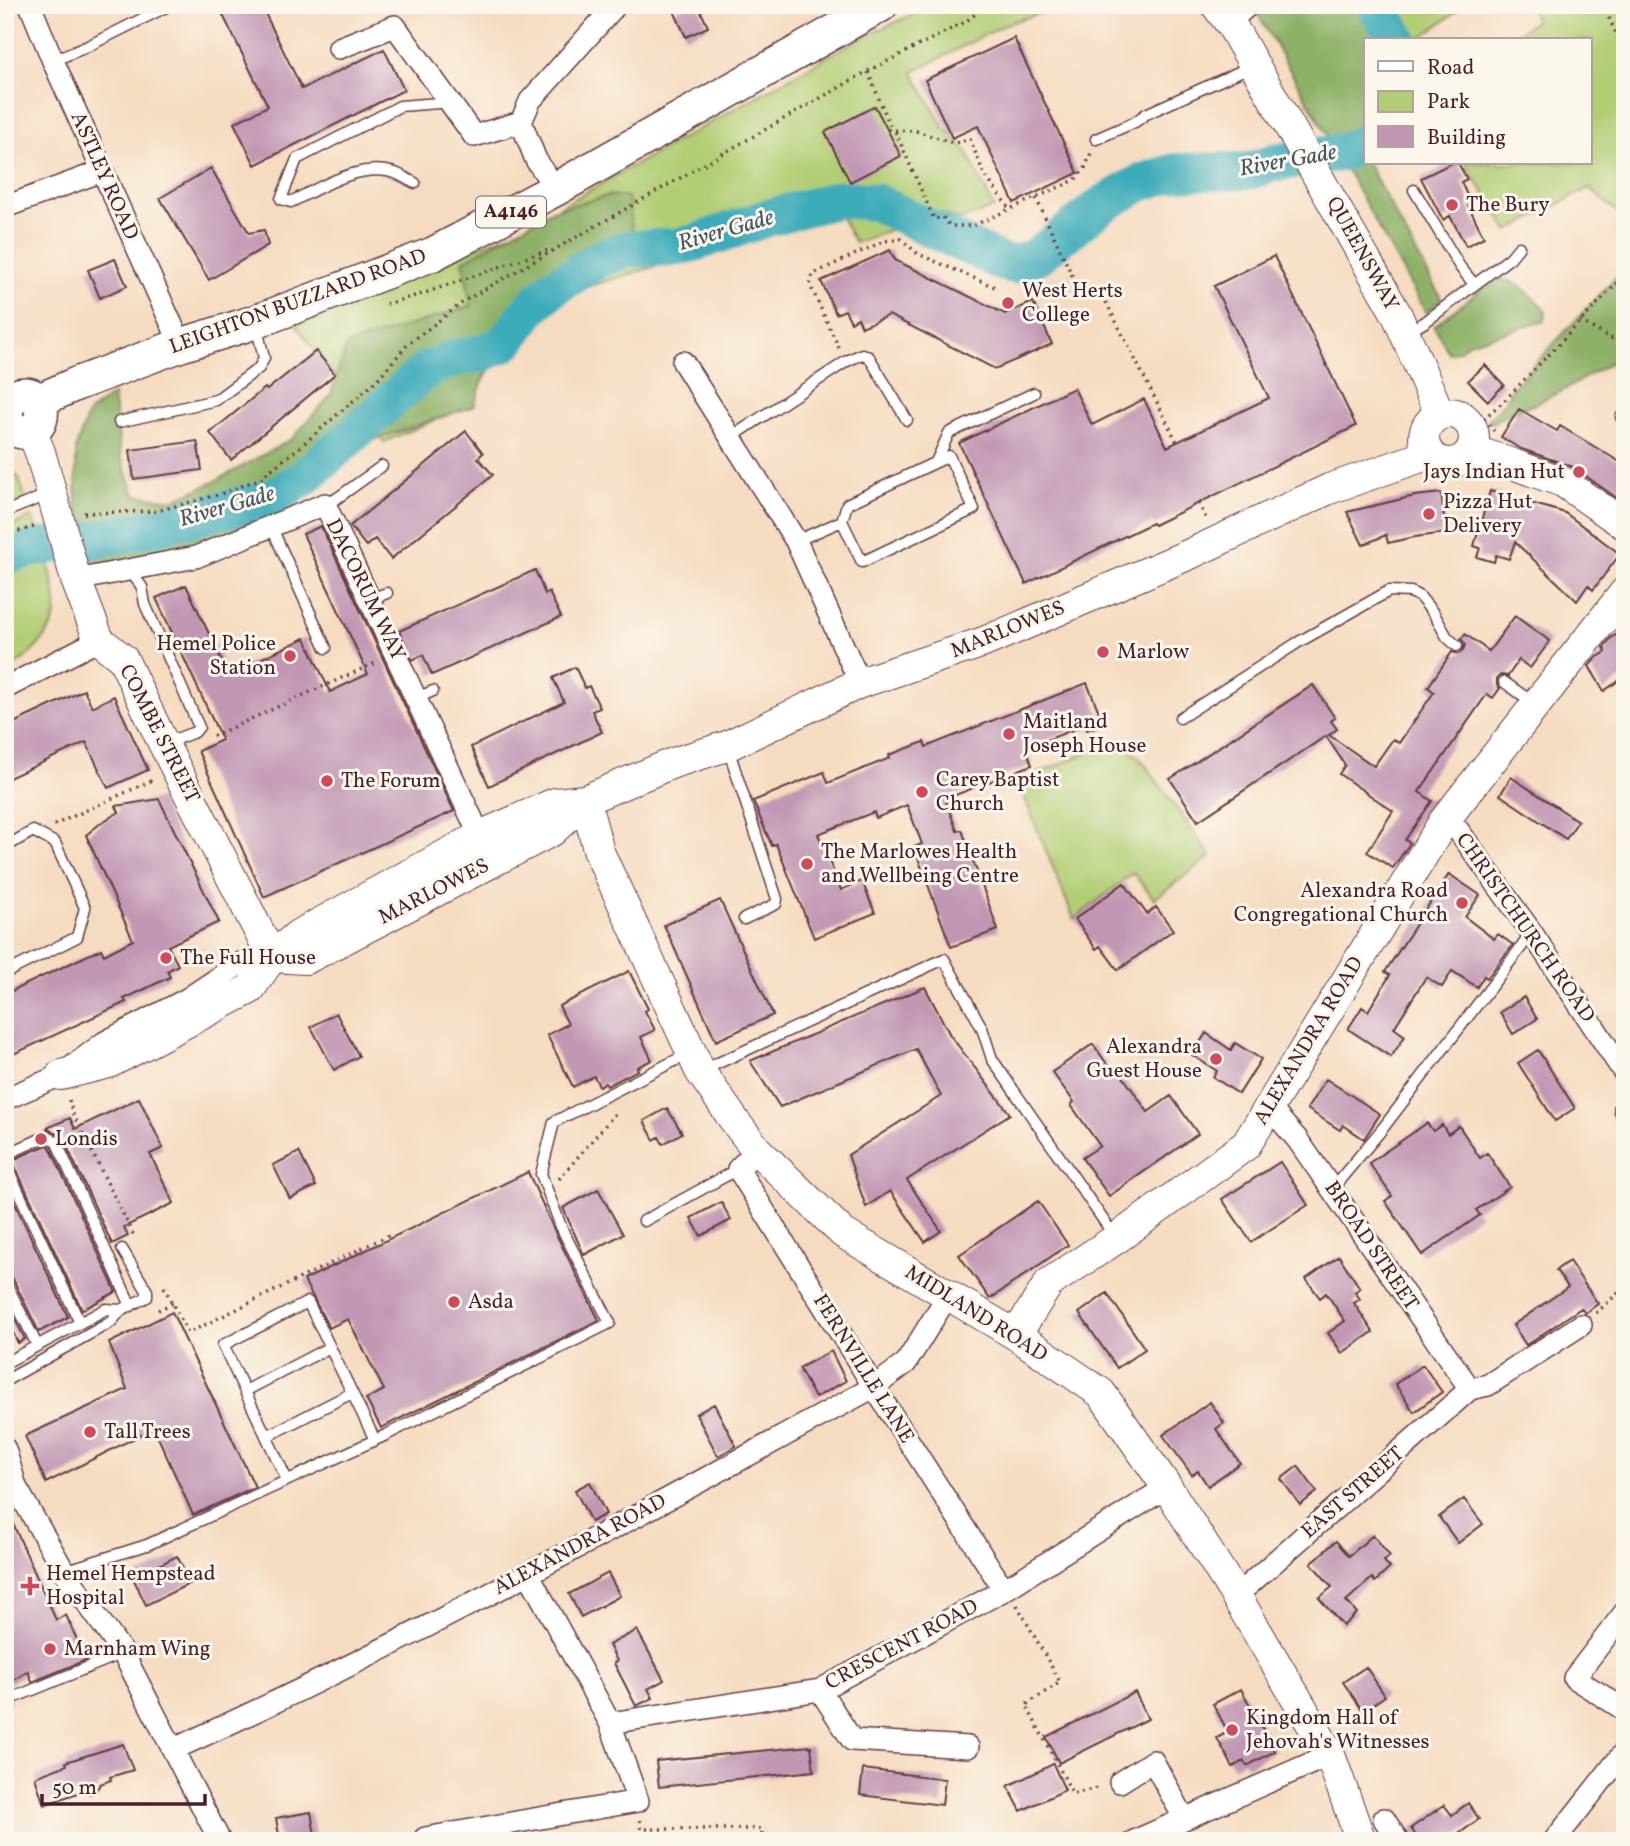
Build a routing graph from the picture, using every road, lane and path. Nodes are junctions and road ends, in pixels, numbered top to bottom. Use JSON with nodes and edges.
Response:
{"nodes":[{"id":1,"x":30,"y":5,"type":"edge"},
{"id":2,"x":170,"y":5,"type":"edge"},
{"id":3,"x":616,"y":5,"type":"edge"},
{"id":4,"x":881,"y":5,"type":"edge"},
{"id":5,"x":987,"y":5,"type":"edge"},
{"id":6,"x":1257,"y":5,"type":"edge"},
{"id":7,"x":1603,"y":5,"type":"edge"},
{"id":8,"x":1225,"y":12,"type":"edge"},
{"id":9,"x":340,"y":48,"type":"dead end"},
{"id":10,"x":1625,"y":53,"type":"edge"},
{"id":11,"x":53,"y":61,"type":"junction"},
{"id":12,"x":1255,"y":65,"type":"junction"},
{"id":13,"x":868,"y":71,"type":"junction"},
{"id":14,"x":451,"y":102,"type":"junction"},
{"id":15,"x":521,"y":122,"type":"junction"},
{"id":16,"x":891,"y":128,"type":"junction"},
{"id":17,"x":1096,"y":139,"type":"joint"},
{"id":18,"x":102,"y":171,"type":"junction"},
{"id":19,"x":415,"y":183,"type":"dead end"},
{"id":20,"x":556,"y":189,"type":"junction"},
{"id":21,"x":1414,"y":190,"type":"dead end"},
{"id":22,"x":1035,"y":198,"type":"junction"},
{"id":23,"x":5,"y":207,"type":"edge"},
{"id":24,"x":1009,"y":208,"type":"junction"},
{"id":25,"x":560,"y":246,"type":"junction"},
{"id":26,"x":1519,"y":247,"type":"dead end"},
{"id":27,"x":1625,"y":275,"type":"edge"},
{"id":28,"x":1474,"y":284,"type":"junction"},
{"id":29,"x":997,"y":288,"type":"dead end"},
{"id":30,"x":382,"y":304,"type":"dead end"},
{"id":31,"x":1580,"y":321,"type":"junction"},
{"id":32,"x":255,"y":322,"type":"junction"},
{"id":33,"x":1404,"y":334,"type":"junction"},
{"id":34,"x":1625,"y":341,"type":"edge"},
{"id":35,"x":181,"y":345,"type":"junction"},
{"id":36,"x":847,"y":361,"type":"junction"},
{"id":37,"x":682,"y":362,"type":"dead end"},
{"id":38,"x":1034,"y":393,"type":"dead end"},
{"id":39,"x":5,"y":409,"type":"edge"},
{"id":40,"x":1440,"y":415,"type":"junction"},
{"id":41,"x":25,"y":416,"type":"edge"},
{"id":42,"x":907,"y":420,"type":"dead end"},
{"id":43,"x":119,"y":422,"type":"dead end"},
{"id":44,"x":730,"y":438,"type":"junction"},
{"id":45,"x":1470,"y":441,"type":"junction"},
{"id":46,"x":1177,"y":442,"type":"dead end"},
{"id":47,"x":1430,"y":454,"type":"junction"},
{"id":48,"x":936,"y":462,"type":"junction"},
{"id":49,"x":382,"y":466,"type":"dead end"},
{"id":50,"x":55,"y":503,"type":"junction"},
{"id":51,"x":325,"y":504,"type":"junction"},
{"id":52,"x":5,"y":512,"type":"edge"},
{"id":53,"x":842,"y":521,"type":"junction"},
{"id":54,"x":1625,"y":525,"type":"edge"},
{"id":55,"x":271,"y":526,"type":"junction"},
{"id":56,"x":796,"y":541,"type":"junction"},
{"id":57,"x":130,"y":570,"type":"junction"},
{"id":58,"x":74,"y":573,"type":"junction"},
{"id":59,"x":1625,"y":592,"type":"edge"},
{"id":60,"x":99,"y":640,"type":"junction"},
{"id":61,"x":1457,"y":646,"type":"dead end"},
{"id":62,"x":326,"y":648,"type":"dead end"},
{"id":63,"x":396,"y":654,"type":"junction"},
{"id":64,"x":1504,"y":682,"type":"dead end"},
{"id":65,"x":860,"y":683,"type":"junction"},
{"id":66,"x":5,"y":688,"type":"edge"},
{"id":67,"x":1535,"y":704,"type":"junction"},
{"id":68,"x":1180,"y":718,"type":"dead end"},
{"id":69,"x":213,"y":736,"type":"dead end"},
{"id":70,"x":163,"y":743,"type":"junction"},
{"id":71,"x":727,"y":746,"type":"junction"},
{"id":72,"x":176,"y":770,"type":"junction"},
{"id":73,"x":585,"y":800,"type":"junction"},
{"id":74,"x":1444,"y":821,"type":"junction"},
{"id":75,"x":33,"y":831,"type":"junction"},
{"id":76,"x":480,"y":836,"type":"junction"},
{"id":77,"x":5,"y":847,"type":"edge"},
{"id":78,"x":744,"y":919,"type":"dead end"},
{"id":79,"x":1532,"y":933,"type":"junction"},
{"id":80,"x":272,"y":957,"type":"junction"},
{"id":81,"x":5,"y":973,"type":"edge"},
{"id":82,"x":696,"y":1062,"type":"junction"},
{"id":83,"x":1625,"y":1074,"type":"edge"},
{"id":84,"x":61,"y":1075,"type":"junction"},
{"id":85,"x":614,"y":1090,"type":"junction"},
{"id":86,"x":5,"y":1099,"type":"edge"},
{"id":87,"x":1268,"y":1107,"type":"junction"},
{"id":88,"x":5,"y":1155,"type":"edge"},
{"id":89,"x":748,"y":1159,"type":"junction"},
{"id":90,"x":5,"y":1163,"type":"edge"},
{"id":91,"x":1332,"y":1189,"type":"junction"},
{"id":92,"x":548,"y":1192,"type":"junction"},
{"id":93,"x":644,"y":1221,"type":"dead end"},
{"id":94,"x":391,"y":1234,"type":"dead end"},
{"id":95,"x":1116,"y":1239,"type":"junction"},
{"id":96,"x":139,"y":1244,"type":"dead end"},
{"id":97,"x":122,"y":1249,"type":"dead end"},
{"id":98,"x":159,"y":1280,"type":"dead end"},
{"id":99,"x":5,"y":1281,"type":"edge"},
{"id":100,"x":1625,"y":1287,"type":"edge"},
{"id":101,"x":948,"y":1295,"type":"junction"},
{"id":102,"x":126,"y":1308,"type":"junction"},
{"id":103,"x":80,"y":1323,"type":"junction"},
{"id":104,"x":1581,"y":1325,"type":"joint"},
{"id":105,"x":1016,"y":1335,"type":"junction"},
{"id":106,"x":37,"y":1345,"type":"junction"},
{"id":107,"x":330,"y":1348,"type":"junction"},
{"id":108,"x":5,"y":1363,"type":"edge"},
{"id":109,"x":5,"y":1381,"type":"edge"},
{"id":110,"x":873,"y":1387,"type":"junction"},
{"id":111,"x":1470,"y":1389,"type":"junction"},
{"id":112,"x":245,"y":1391,"type":"junction"},
{"id":113,"x":352,"y":1393,"type":"junction"},
{"id":114,"x":267,"y":1436,"type":"junction"},
{"id":115,"x":375,"y":1440,"type":"junction"},
{"id":116,"x":5,"y":1449,"type":"edge"},
{"id":117,"x":287,"y":1480,"type":"junction"},
{"id":118,"x":1167,"y":1487,"type":"junction"},
{"id":119,"x":11,"y":1492,"type":"edge"},
{"id":120,"x":64,"y":1571,"type":"junction"},
{"id":121,"x":528,"y":1573,"type":"junction"},
{"id":122,"x":1004,"y":1590,"type":"junction"},
{"id":123,"x":1236,"y":1596,"type":"junction"},
{"id":124,"x":1625,"y":1612,"type":"edge"},
{"id":125,"x":123,"y":1653,"type":"junction"},
{"id":126,"x":820,"y":1690,"type":"junction"},
{"id":127,"x":1625,"y":1710,"type":"edge"},
{"id":128,"x":5,"y":1723,"type":"edge"},
{"id":129,"x":610,"y":1723,"type":"junction"},
{"id":130,"x":968,"y":1747,"type":"dead end"},
{"id":131,"x":174,"y":1749,"type":"junction"},
{"id":132,"x":1625,"y":1751,"type":"edge"},
{"id":133,"x":1331,"y":1755,"type":"junction"},
{"id":134,"x":1120,"y":1782,"type":"joint"},
{"id":135,"x":1184,"y":1818,"type":"junction"},
{"id":136,"x":1384,"y":1819,"type":"dead end"},
{"id":137,"x":641,"y":1829,"type":"dead end"},
{"id":138,"x":425,"y":1838,"type":"dead end"},
{"id":139,"x":220,"y":1841,"type":"edge"},
{"id":140,"x":761,"y":1841,"type":"edge"},
{"id":141,"x":1134,"y":1841,"type":"edge"},
{"id":142,"x":1361,"y":1841,"type":"edge"},
{"id":143,"x":1398,"y":1841,"type":"edge"},
{"id":144,"x":1554,"y":1841,"type":"edge"}],
"edges":[{"from":1,"to":11,"type":"street","name":"ASTLEY ROAD"},
{"from":2,"to":11,"type":"lane"},
{"from":3,"to":15,"type":"street"},
{"from":4,"to":20,"type":"main road","name":"LEIGHTON BUZZARD ROAD","number":"A4146"},
{"from":5,"to":13,"type":"path"},
{"from":6,"to":8,"type":"lane"},
{"from":7,"to":10,"type":"path"},
{"from":8,"to":12,"type":"street","name":"QUEENSWAY"},
{"from":9,"to":14,"type":"street"},
{"from":11,"to":18,"type":"street","name":"ASTLEY ROAD"},
{"from":12,"to":17,"type":"lane"},
{"from":12,"to":33,"type":"street","name":"QUEENSWAY"},
{"from":13,"to":16,"type":"path"},
{"from":13,"to":25,"type":"path"},
{"from":14,"to":15,"type":"street"},
{"from":14,"to":19,"type":"lane"},
{"from":15,"to":20,"type":"street"},
{"from":16,"to":24,"type":"path"},
{"from":16,"to":24,"type":"path"},
{"from":17,"to":22,"type":"path"},
{"from":18,"to":23,"type":"street"},
{"from":18,"to":35,"type":"street","name":"ASTLEY ROAD"},
{"from":20,"to":32,"type":"main road","name":"LEIGHTON BUZZARD ROAD","number":"A4146"},
{"from":21,"to":28,"type":"lane"},
{"from":22,"to":24,"type":"path"},
{"from":22,"to":46,"type":"path"},
{"from":25,"to":30,"type":"path"},
{"from":25,"to":50,"type":"path"},
{"from":26,"to":28,"type":"lane"},
{"from":27,"to":31,"type":"path"},
{"from":28,"to":33,"type":"lane"},
{"from":29,"to":36,"type":"path"},
{"from":31,"to":34,"type":"path"},
{"from":31,"to":45,"type":"path"},
{"from":32,"to":35,"type":"main road","name":"LEIGHTON BUZZARD ROAD","number":"A4146"},
{"from":32,"to":43,"type":"lane"},
{"from":33,"to":40,"type":"street","name":"QUEENSWAY"},
{"from":35,"to":41,"type":"main road","name":"LEIGHTON BUZZARD ROAD","number":"A4146"},
{"from":36,"to":42,"type":"lane"},
{"from":36,"to":44,"type":"lane"},
{"from":37,"to":44,"type":"street"},
{"from":38,"to":48,"type":"lane"},
{"from":39,"to":41,"type":"main road","name":"LEIGHTON BUZZARD ROAD"},
{"from":40,"to":45,"type":"street"},
{"from":40,"to":47,"type":"street"},
{"from":41,"to":50,"type":"street","name":"COMBE STREET"},
{"from":44,"to":56,"type":"street"},
{"from":45,"to":47,"type":"street"},
{"from":45,"to":54,"type":"street"},
{"from":47,"to":65,"type":"street","name":"MARLOWES"},
{"from":48,"to":53,"type":"lane"},
{"from":48,"to":53,"type":"lane"},
{"from":49,"to":51,"type":"lane"},
{"from":50,"to":52,"type":"lane"},
{"from":50,"to":58,"type":"street","name":"COMBE STREET"},
{"from":51,"to":55,"type":"street","name":"DACORUM WAY"},
{"from":51,"to":63,"type":"street","name":"DACORUM WAY"},
{"from":53,"to":56,"type":"lane"},
{"from":55,"to":57,"type":"street","name":"DACORUM WAY"},
{"from":55,"to":62,"type":"lane"},
{"from":56,"to":65,"type":"street"},
{"from":57,"to":58,"type":"street","name":"DACORUM WAY"},
{"from":57,"to":70,"type":"lane"},
{"from":58,"to":60,"type":"street","name":"COMBE STREET"},
{"from":59,"to":67,"type":"street","name":"ALEXANDRA ROAD"},
{"from":60,"to":66,"type":"street"},
{"from":60,"to":70,"type":"street","name":"COMBE STREET"},
{"from":61,"to":68,"type":"lane"},
{"from":63,"to":69,"type":"path"},
{"from":63,"to":76,"type":"street","name":"DACORUM WAY"},
{"from":64,"to":67,"type":"lane"},
{"from":65,"to":71,"type":"street","name":"MARLOWES"},
{"from":67,"to":74,"type":"street","name":"ALEXANDRA ROAD"},
{"from":70,"to":72,"type":"street","name":"COMBE STREET"},
{"from":71,"to":73,"type":"street","name":"MARLOWES"},
{"from":71,"to":78,"type":"lane"},
{"from":72,"to":75,"type":"path"},
{"from":72,"to":80,"type":"street","name":"COMBE STREET"},
{"from":73,"to":76,"type":"street","name":"MARLOWES"},
{"from":73,"to":80,"type":"street","name":"MARLOWES"},
{"from":73,"to":82,"type":"street","name":"MIDLAND ROAD"},
{"from":74,"to":79,"type":"street","name":"CHRISTCHURCH ROAD"},
{"from":74,"to":87,"type":"street","name":"ALEXANDRA ROAD"},
{"from":75,"to":77,"type":"lane"},
{"from":75,"to":81,"type":"lane"},
{"from":76,"to":80,"type":"street","name":"MARLOWES"},
{"from":79,"to":83,"type":"street","name":"CHRISTCHURCH ROAD"},
{"from":79,"to":91,"type":"lane"},
{"from":80,"to":84,"type":"street","name":"MARLOWES"},
{"from":82,"to":85,"type":"lane"},
{"from":82,"to":89,"type":"street","name":"MIDLAND ROAD"},
{"from":82,"to":95,"type":"lane"},
{"from":84,"to":86,"type":"street","name":"MARLOWES"},
{"from":84,"to":96,"type":"path"},
{"from":85,"to":92,"type":"path"},
{"from":85,"to":92,"type":"lane"},
{"from":87,"to":91,"type":"street","name":"BROAD STREET"},
{"from":87,"to":95,"type":"street","name":"ALEXANDRA ROAD"},
{"from":88,"to":102,"type":"lane"},
{"from":89,"to":93,"type":"lane"},
{"from":89,"to":101,"type":"street","name":"MIDLAND ROAD"},
{"from":89,"to":110,"type":"street","name":"FERNVILLE LANE"},
{"from":90,"to":103,"type":"lane"},
{"from":91,"to":111,"type":"street","name":"BROAD STREET"},
{"from":92,"to":115,"type":"lane"},
{"from":94,"to":98,"type":"path"},
{"from":95,"to":105,"type":"street","name":"ALEXANDRA ROAD"},
{"from":97,"to":102,"type":"lane"},
{"from":99,"to":106,"type":"lane"},
{"from":100,"to":104,"type":"path"},
{"from":101,"to":105,"type":"street","name":"MIDLAND ROAD"},
{"from":101,"to":110,"type":"street","name":"ALEXANDRA ROAD"},
{"from":102,"to":103,"type":"lane"},
{"from":102,"to":109,"type":"lane"},
{"from":103,"to":106,"type":"lane"},
{"from":104,"to":111,"type":"street","name":"EAST STREET"},
{"from":105,"to":118,"type":"street","name":"MIDLAND ROAD"},
{"from":106,"to":108,"type":"lane"},
{"from":107,"to":112,"type":"lane"},
{"from":107,"to":112,"type":"lane"},
{"from":107,"to":113,"type":"lane"},
{"from":110,"to":121,"type":"street","name":"ALEXANDRA ROAD"},
{"from":110,"to":122,"type":"street","name":"FERNVILLE LANE"},
{"from":111,"to":123,"type":"street","name":"EAST STREET"},
{"from":112,"to":114,"type":"lane"},
{"from":113,"to":114,"type":"lane"},
{"from":113,"to":115,"type":"lane"},
{"from":114,"to":117,"type":"lane"},
{"from":115,"to":117,"type":"lane"},
{"from":116,"to":119,"type":"street"},
{"from":117,"to":120,"type":"lane"},
{"from":118,"to":122,"type":"street","name":"CRESCENT ROAD"},
{"from":118,"to":123,"type":"street","name":"MIDLAND ROAD"},
{"from":119,"to":120,"type":"street"},
{"from":120,"to":125,"type":"street"},
{"from":121,"to":129,"type":"street"},
{"from":121,"to":131,"type":"street","name":"ALEXANDRA ROAD"},
{"from":122,"to":126,"type":"street","name":"CRESCENT ROAD"},
{"from":122,"to":134,"type":"path"},
{"from":123,"to":133,"type":"street","name":"MIDLAND ROAD"},
{"from":124,"to":127,"type":"street"},
{"from":125,"to":128,"type":"lane"},
{"from":125,"to":131,"type":"street"},
{"from":126,"to":129,"type":"street","name":"CRESCENT ROAD"},
{"from":126,"to":130,"type":"street"},
{"from":129,"to":138,"type":"street"},
{"from":131,"to":139,"type":"street"},
{"from":132,"to":144,"type":"street"},
{"from":133,"to":135,"type":"street"},
{"from":133,"to":142,"type":"street","name":"MIDLAND ROAD"},
{"from":134,"to":135,"type":"street"},
{"from":135,"to":141,"type":"street"},
{"from":136,"to":143,"type":"street"},
{"from":137,"to":140,"type":"path"}]}
